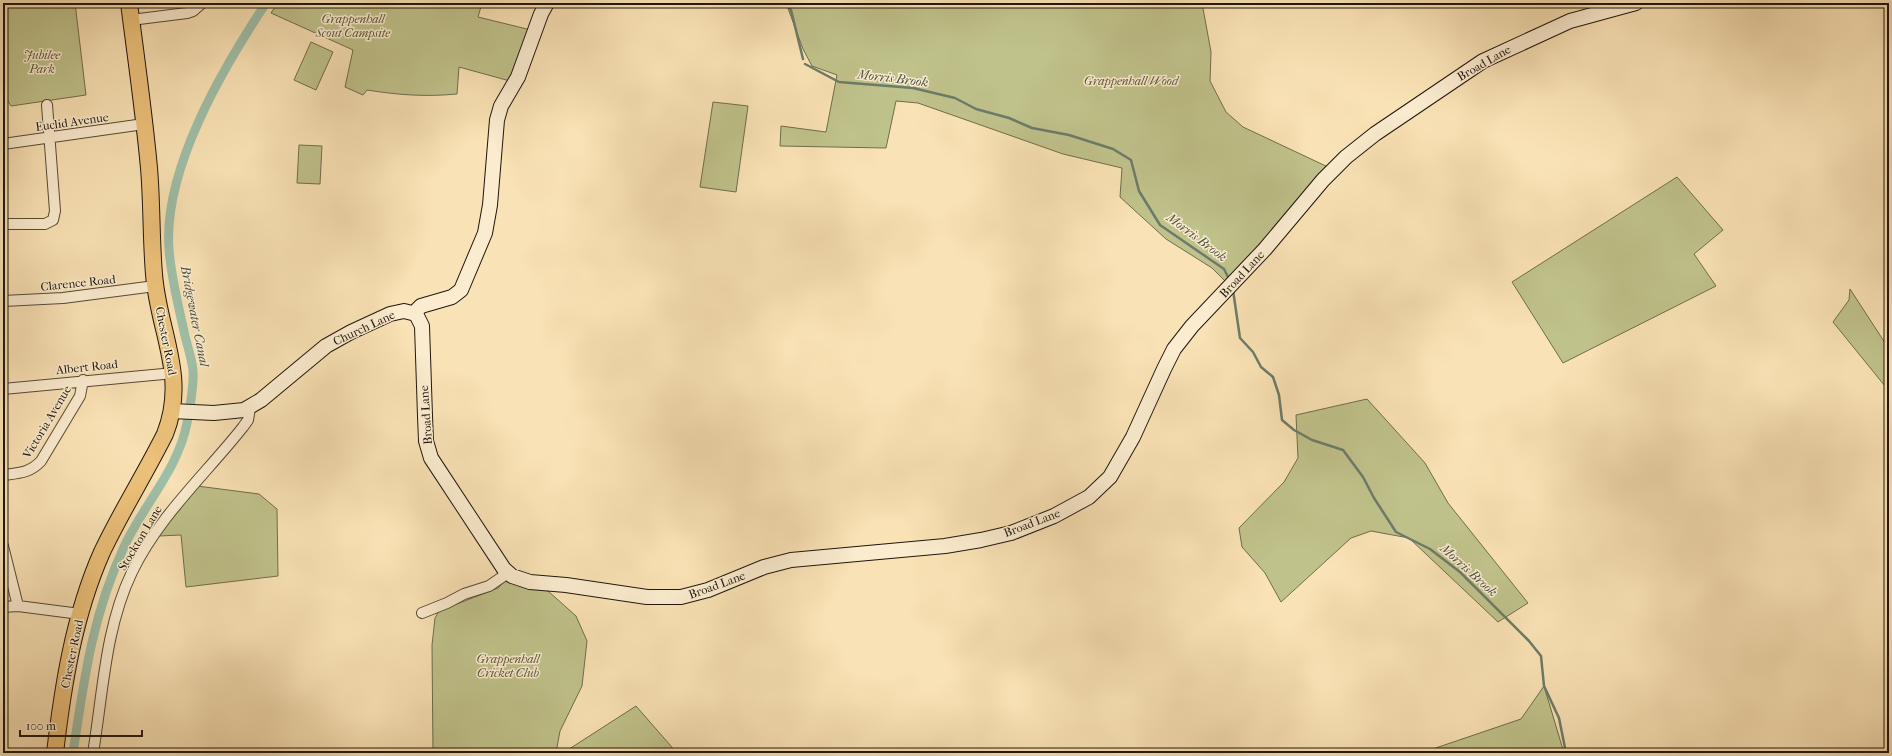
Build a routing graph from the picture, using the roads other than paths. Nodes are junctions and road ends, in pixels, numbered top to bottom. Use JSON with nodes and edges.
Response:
{"nodes":[{"id":1,"x":129,"y":3,"type":"edge"},
{"id":2,"x":202,"y":3,"type":"edge"},
{"id":3,"x":547,"y":3,"type":"edge"},
{"id":4,"x":1636,"y":3,"type":"edge"},
{"id":5,"x":131,"y":20,"type":"junction"},
{"id":6,"x":47,"y":105,"type":"dead end"},
{"id":7,"x":144,"y":124,"type":"junction"},
{"id":8,"x":51,"y":138,"type":"junction"},
{"id":9,"x":3,"y":144,"type":"edge"},
{"id":10,"x":3,"y":224,"type":"edge"},
{"id":11,"x":156,"y":286,"type":"junction"},
{"id":12,"x":3,"y":301,"type":"edge"},
{"id":13,"x":414,"y":313,"type":"junction"},
{"id":14,"x":174,"y":372,"type":"junction"},
{"id":15,"x":83,"y":380,"type":"junction"},
{"id":16,"x":3,"y":389,"type":"edge"},
{"id":17,"x":250,"y":408,"type":"junction"},
{"id":18,"x":178,"y":411,"type":"junction"},
{"id":19,"x":3,"y":474,"type":"edge"},
{"id":20,"x":3,"y":546,"type":"edge"},
{"id":21,"x":508,"y":573,"type":"junction"},
{"id":22,"x":18,"y":606,"type":"junction"},
{"id":23,"x":3,"y":607,"type":"edge"},
{"id":24,"x":422,"y":612,"type":"dead end"},
{"id":25,"x":80,"y":614,"type":"junction"},
{"id":26,"x":55,"y":753,"type":"edge"},
{"id":27,"x":93,"y":753,"type":"edge"}],
"edges":[{"from":1,"to":5,"type":"main road","name":"Chester Road"},
{"from":2,"to":5,"type":"street"},
{"from":3,"to":13,"type":"street"},
{"from":4,"to":21,"type":"street","name":"Broad Lane"},
{"from":5,"to":7,"type":"main road","name":"Chester Road"},
{"from":6,"to":8,"type":"street"},
{"from":7,"to":8,"type":"street","name":"Euclid Avenue"},
{"from":7,"to":11,"type":"main road","name":"Chester Road"},
{"from":8,"to":9,"type":"street","name":"Euclid Avenue"},
{"from":8,"to":10,"type":"street"},
{"from":11,"to":12,"type":"street","name":"Clarence Road"},
{"from":11,"to":14,"type":"main road","name":"Chester Road"},
{"from":13,"to":17,"type":"street","name":"Church Lane"},
{"from":13,"to":21,"type":"street","name":"Broad Lane"},
{"from":14,"to":15,"type":"street","name":"Albert Road"},
{"from":14,"to":18,"type":"main road","name":"Chester Road"},
{"from":15,"to":16,"type":"street","name":"Albert Road"},
{"from":15,"to":19,"type":"street","name":"Victoria Avenue"},
{"from":17,"to":18,"type":"street","name":"Church Lane"},
{"from":17,"to":27,"type":"street","name":"Stockton Lane"},
{"from":18,"to":25,"type":"main road","name":"Chester Road"},
{"from":20,"to":22,"type":"street"},
{"from":21,"to":24,"type":"street"},
{"from":22,"to":23,"type":"street"},
{"from":22,"to":25,"type":"street"},
{"from":25,"to":26,"type":"main road","name":"Chester Road"}]}
